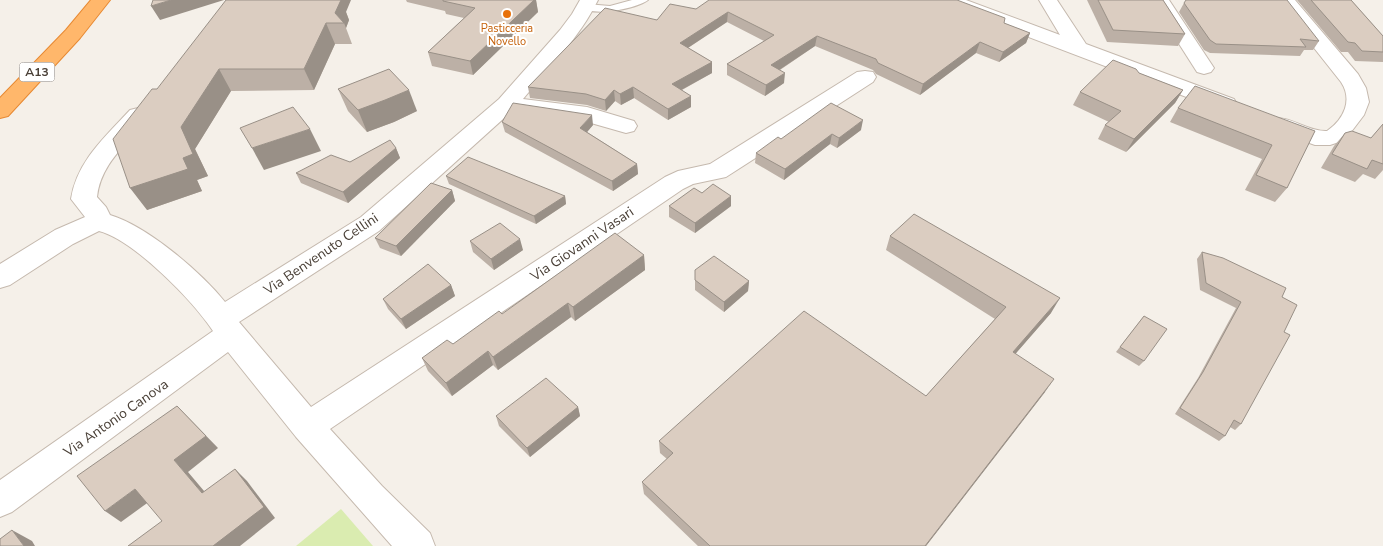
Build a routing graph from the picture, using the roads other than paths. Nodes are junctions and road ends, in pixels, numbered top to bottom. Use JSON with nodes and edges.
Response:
{"nodes":[{"id":1,"x":80,"y":0,"type":"edge"},
{"id":2,"x":101,"y":0,"type":"edge"},
{"id":3,"x":643,"y":0,"type":"edge"},
{"id":4,"x":949,"y":0,"type":"edge"},
{"id":5,"x":1048,"y":0,"type":"edge"},
{"id":6,"x":1160,"y":0,"type":"edge"},
{"id":7,"x":1285,"y":0,"type":"edge"},
{"id":8,"x":588,"y":3,"type":"edge"},
{"id":9,"x":1078,"y":48,"type":"junction"},
{"id":10,"x":1204,"y":68,"type":"dead end"},
{"id":11,"x":865,"y":77,"type":"dead end"},
{"id":12,"x":0,"y":84,"type":"edge"},
{"id":13,"x":154,"y":96,"type":"edge"},
{"id":14,"x":507,"y":104,"type":"junction"},
{"id":15,"x":0,"y":111,"type":"edge"},
{"id":16,"x":626,"y":126,"type":"dead end"},
{"id":17,"x":99,"y":222,"type":"junction"},
{"id":18,"x":0,"y":278,"type":"edge"},
{"id":19,"x":226,"y":326,"type":"junction"},
{"id":20,"x":307,"y":427,"type":"junction"},
{"id":21,"x":0,"y":500,"type":"edge"},
{"id":22,"x":417,"y":546,"type":"edge"}],
"edges":[{"from":1,"to":12,"type":"highway","number":"A13"},
{"from":2,"to":15,"type":"highway","number":"A13"},
{"from":3,"to":8,"type":"lane"},
{"from":4,"to":9,"type":"street"},
{"from":5,"to":9,"type":"street"},
{"from":6,"to":10,"type":"street"},
{"from":7,"to":9,"type":"street"},
{"from":8,"to":14,"type":"street","name":"Via Benvenuto Cellini"},
{"from":11,"to":20,"type":"street","name":"Via Giovanni Vasari"},
{"from":13,"to":17,"type":"street"},
{"from":14,"to":16,"type":"street"},
{"from":14,"to":19,"type":"street","name":"Via Benvenuto Cellini"},
{"from":17,"to":18,"type":"street"},
{"from":17,"to":19,"type":"street"},
{"from":19,"to":20,"type":"street"},
{"from":19,"to":21,"type":"street","name":"Via Antonio Canova"},
{"from":20,"to":22,"type":"street"}]}
